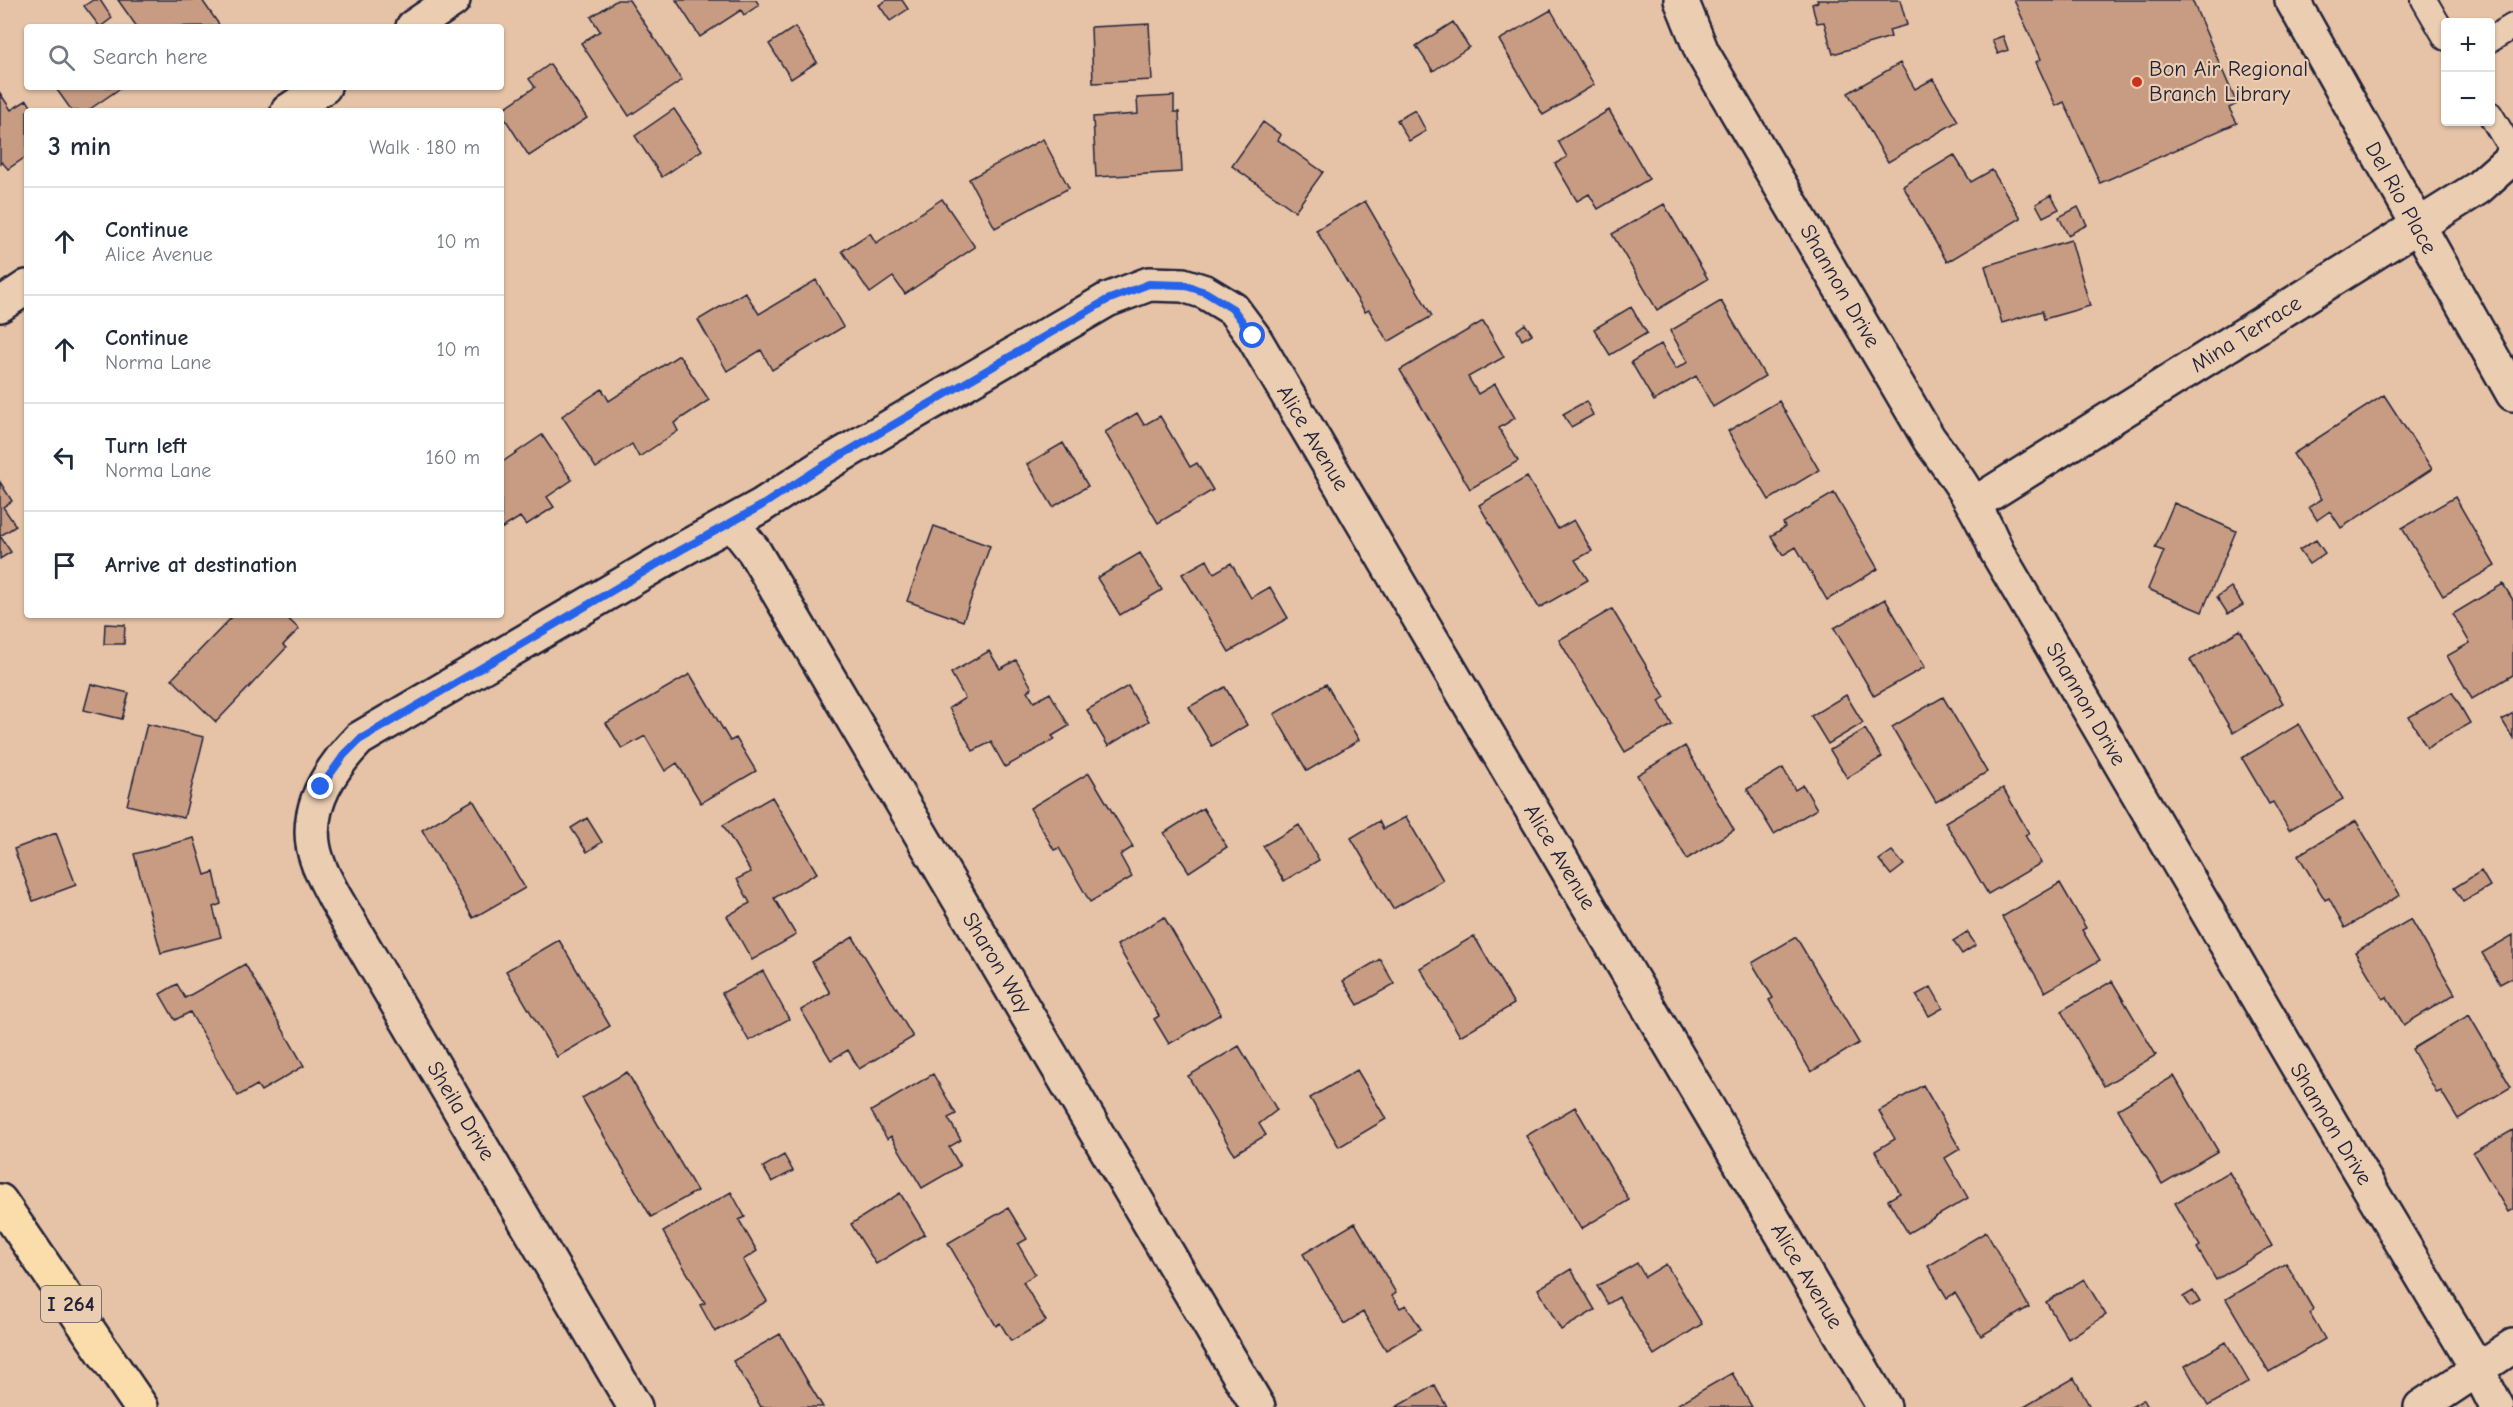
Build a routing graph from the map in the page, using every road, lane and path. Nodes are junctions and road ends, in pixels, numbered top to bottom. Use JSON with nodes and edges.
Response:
{"nodes":[{"id":1,"x":453,"y":0,"type":"edge"},
{"id":2,"x":1681,"y":0,"type":"edge"},
{"id":3,"x":2292,"y":0,"type":"edge"},
{"id":4,"x":2424,"y":0,"type":"edge"},
{"id":5,"x":417,"y":24,"type":"edge"},
{"id":6,"x":2513,"y":26,"type":"edge"},
{"id":7,"x":2441,"y":31,"type":"edge"},
{"id":8,"x":2495,"y":37,"type":"edge"},
{"id":9,"x":320,"y":90,"type":"edge"},
{"id":10,"x":292,"y":108,"type":"edge"},
{"id":11,"x":2495,"y":122,"type":"edge"},
{"id":12,"x":2513,"y":152,"type":"edge"},
{"id":13,"x":2513,"y":157,"type":"edge"},
{"id":14,"x":2418,"y":226,"type":"junction"},
{"id":15,"x":24,"y":289,"type":"edge"},
{"id":16,"x":0,"y":305,"type":"edge"},
{"id":17,"x":1233,"y":309,"type":"joint"},
{"id":18,"x":2513,"y":394,"type":"edge"},
{"id":19,"x":1974,"y":504,"type":"junction"},
{"id":20,"x":732,"y":523,"type":"junction"},
{"id":21,"x":0,"y":1201,"type":"edge"},
{"id":22,"x":2513,"y":1346,"type":"edge"},
{"id":23,"x":2478,"y":1370,"type":"junction"},
{"id":24,"x":141,"y":1407,"type":"edge"},
{"id":25,"x":635,"y":1407,"type":"edge"},
{"id":26,"x":1258,"y":1407,"type":"edge"},
{"id":27,"x":1884,"y":1407,"type":"edge"},
{"id":28,"x":2421,"y":1407,"type":"edge"},
{"id":29,"x":2498,"y":1407,"type":"edge"}],
"edges":[{"from":1,"to":5,"type":"street"},
{"from":2,"to":19,"type":"street","name":"Shannon Drive"},
{"from":3,"to":14,"type":"street","name":"Del Rio Place"},
{"from":4,"to":7,"type":"lane"},
{"from":6,"to":8,"type":"lane"},
{"from":9,"to":10,"type":"street"},
{"from":11,"to":12,"type":"lane"},
{"from":13,"to":14,"type":"street","name":"Mina Terrace"},
{"from":14,"to":18,"type":"street","name":"Del Rio Place"},
{"from":14,"to":19,"type":"street","name":"Mina Terrace"},
{"from":15,"to":16,"type":"street"},
{"from":17,"to":20,"type":"street","name":"Sheila Drive"},
{"from":17,"to":27,"type":"street","name":"Alice Avenue"},
{"from":19,"to":23,"type":"street","name":"Shannon Drive"},
{"from":20,"to":25,"type":"street","name":"Sheila Drive"},
{"from":20,"to":26,"type":"street","name":"Sharon Way"},
{"from":21,"to":24,"type":"highway","number":"I 264"},
{"from":22,"to":23,"type":"street"},
{"from":23,"to":28,"type":"street"},
{"from":23,"to":29,"type":"street","name":"Shannon Drive"}]}
